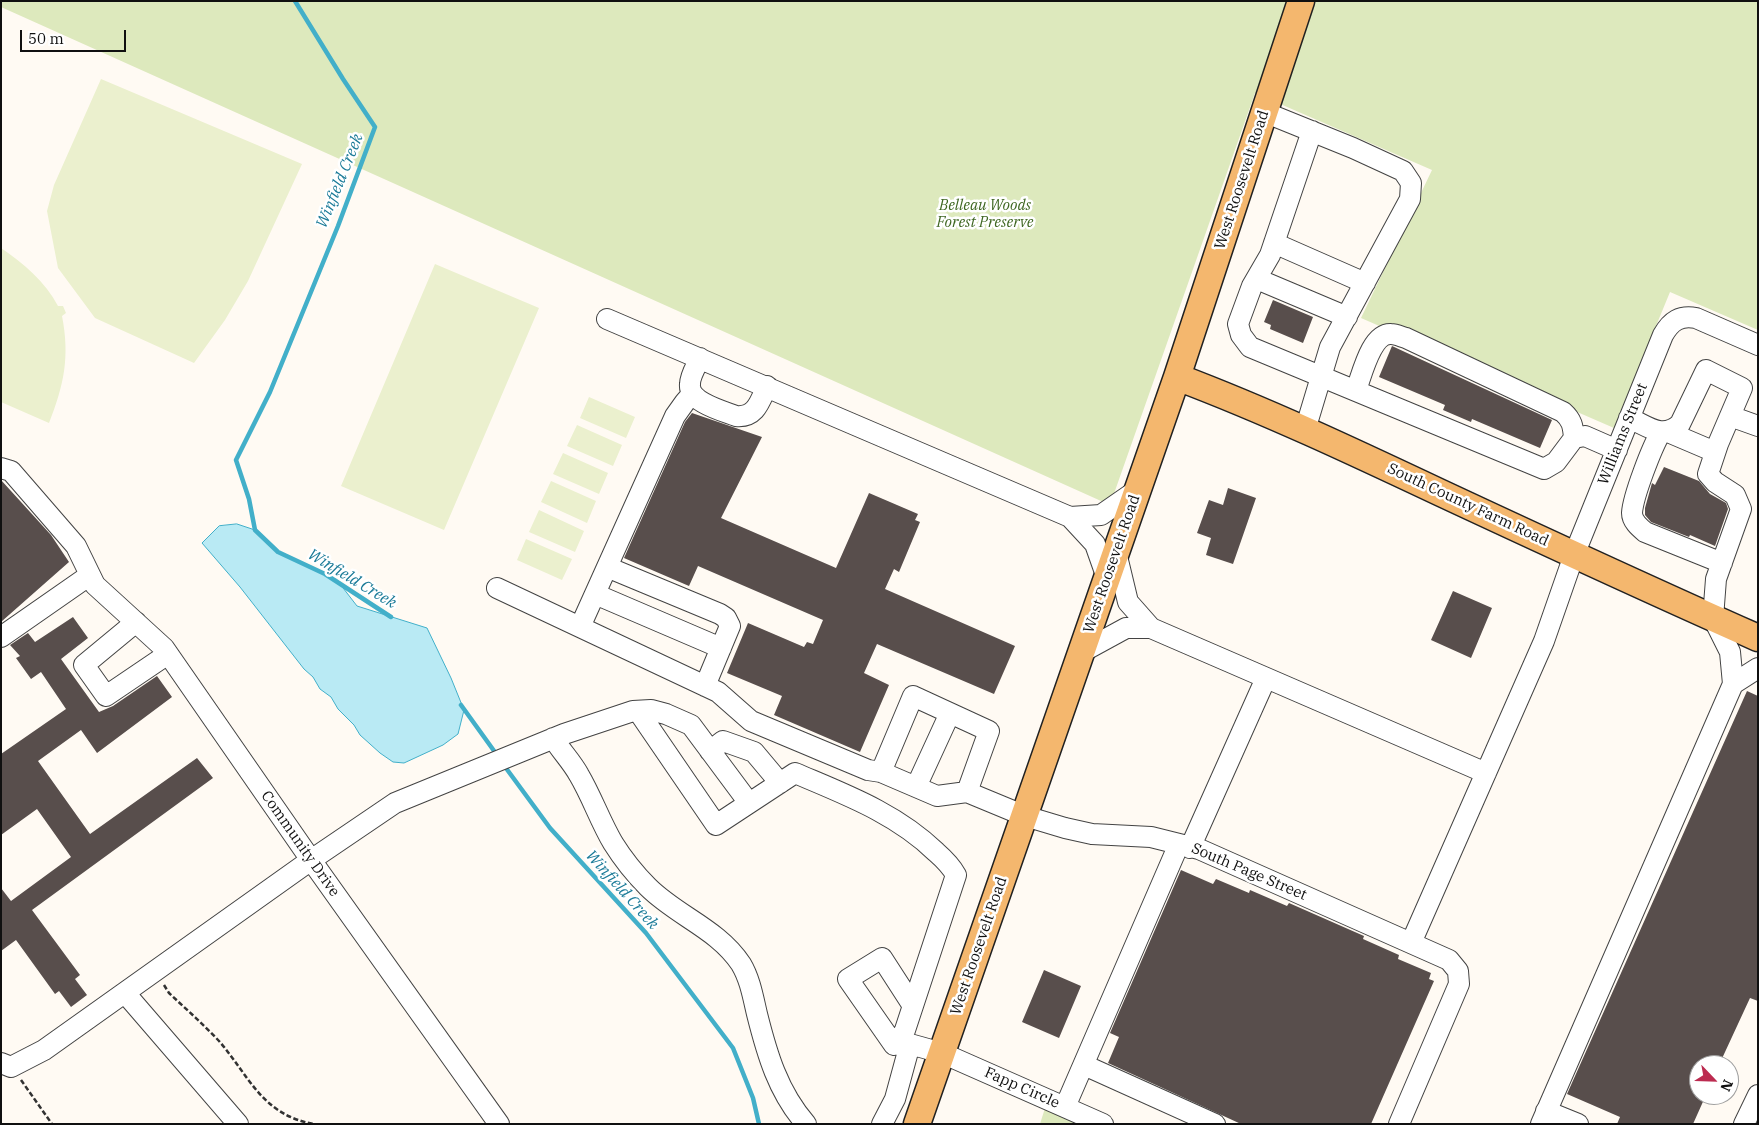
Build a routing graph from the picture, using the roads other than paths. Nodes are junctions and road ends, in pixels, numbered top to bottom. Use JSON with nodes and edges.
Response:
{"nodes":[{"id":1,"x":1301,"y":1,"type":"edge"},
{"id":2,"x":1264,"y":112,"type":"junction"},
{"id":3,"x":1312,"y":131,"type":"junction"},
{"id":4,"x":1274,"y":243,"type":"junction"},
{"id":5,"x":1257,"y":279,"type":"junction"},
{"id":6,"x":1365,"y":283,"type":"junction"},
{"id":7,"x":1347,"y":317,"type":"junction"},
{"id":8,"x":607,"y":319,"type":"dead end"},
{"id":9,"x":1758,"y":345,"type":"edge"},
{"id":10,"x":700,"y":358,"type":"junction"},
{"id":11,"x":1322,"y":376,"type":"junction"},
{"id":12,"x":1177,"y":378,"type":"junction"},
{"id":13,"x":767,"y":386,"type":"junction"},
{"id":14,"x":1356,"y":390,"type":"junction"},
{"id":15,"x":692,"y":394,"type":"junction"},
{"id":16,"x":1730,"y":416,"type":"junction"},
{"id":17,"x":1630,"y":418,"type":"junction"},
{"id":18,"x":1758,"y":426,"type":"edge"},
{"id":19,"x":1305,"y":430,"type":"junction"},
{"id":20,"x":1664,"y":432,"type":"junction"},
{"id":21,"x":1574,"y":438,"type":"junction"},
{"id":22,"x":1617,"y":450,"type":"junction"},
{"id":23,"x":1716,"y":452,"type":"junction"},
{"id":24,"x":1,"y":468,"type":"edge"},
{"id":25,"x":1138,"y":490,"type":"junction"},
{"id":26,"x":1070,"y":517,"type":"junction"},
{"id":27,"x":1116,"y":552,"type":"junction"},
{"id":28,"x":1574,"y":555,"type":"junction"},
{"id":29,"x":1722,"y":563,"type":"junction"},
{"id":30,"x":607,"y":566,"type":"junction"},
{"id":31,"x":90,"y":575,"type":"junction"},
{"id":32,"x":1107,"y":578,"type":"junction"},
{"id":33,"x":497,"y":588,"type":"dead end"},
{"id":34,"x":595,"y":594,"type":"junction"},
{"id":35,"x":1713,"y":618,"type":"junction"},
{"id":36,"x":136,"y":622,"type":"junction"},
{"id":37,"x":580,"y":627,"type":"junction"},
{"id":38,"x":1151,"y":628,"type":"junction"},
{"id":39,"x":1,"y":637,"type":"edge"},
{"id":40,"x":1758,"y":638,"type":"edge"},
{"id":41,"x":720,"y":648,"type":"junction"},
{"id":42,"x":1082,"y":652,"type":"junction"},
{"id":43,"x":168,"y":654,"type":"junction"},
{"id":44,"x":1758,"y":668,"type":"edge"},
{"id":45,"x":1266,"y":678,"type":"junction"},
{"id":46,"x":1733,"y":684,"type":"junction"},
{"id":47,"x":705,"y":686,"type":"junction"},
{"id":48,"x":638,"y":711,"type":"junction"},
{"id":49,"x":950,"y":713,"type":"junction"},
{"id":50,"x":553,"y":738,"type":"junction"},
{"id":51,"x":710,"y":751,"type":"junction"},
{"id":52,"x":881,"y":772,"type":"junction"},
{"id":53,"x":1486,"y":773,"type":"junction"},
{"id":54,"x":780,"y":783,"type":"junction"},
{"id":55,"x":916,"y":787,"type":"junction"},
{"id":56,"x":968,"y":792,"type":"junction"},
{"id":57,"x":749,"y":803,"type":"junction"},
{"id":58,"x":1025,"y":816,"type":"junction"},
{"id":59,"x":1185,"y":846,"type":"junction"},
{"id":60,"x":311,"y":860,"type":"junction"},
{"id":61,"x":1411,"y":943,"type":"junction"},
{"id":62,"x":125,"y":992,"type":"junction"},
{"id":63,"x":913,"y":1006,"type":"junction"},
{"id":64,"x":905,"y":1043,"type":"junction"},
{"id":65,"x":942,"y":1053,"type":"junction"},
{"id":66,"x":6,"y":1065,"type":"edge"},
{"id":67,"x":1084,"y":1065,"type":"junction"},
{"id":68,"x":1758,"y":1095,"type":"edge"},
{"id":69,"x":1065,"y":1107,"type":"junction"},
{"id":70,"x":1544,"y":1117,"type":"edge"},
{"id":71,"x":238,"y":1124,"type":"edge"},
{"id":72,"x":499,"y":1124,"type":"edge"},
{"id":73,"x":806,"y":1124,"type":"edge"},
{"id":74,"x":882,"y":1124,"type":"edge"},
{"id":75,"x":917,"y":1124,"type":"edge"},
{"id":76,"x":1103,"y":1124,"type":"edge"},
{"id":77,"x":1215,"y":1124,"type":"edge"},
{"id":78,"x":1399,"y":1124,"type":"edge"},
{"id":79,"x":1578,"y":1124,"type":"edge"},
{"id":80,"x":1744,"y":1124,"type":"edge"}],
"edges":[{"from":1,"to":2,"type":"main road","name":"West Roosevelt Road"},
{"from":2,"to":3,"type":"street"},
{"from":2,"to":12,"type":"main road","name":"West Roosevelt Road"},
{"from":3,"to":4,"type":"street"},
{"from":3,"to":6,"type":"street"},
{"from":4,"to":5,"type":"street"},
{"from":4,"to":6,"type":"street"},
{"from":5,"to":7,"type":"street"},
{"from":5,"to":11,"type":"street"},
{"from":6,"to":7,"type":"street"},
{"from":7,"to":11,"type":"street"},
{"from":8,"to":10,"type":"street"},
{"from":9,"to":17,"type":"street","name":"Williams Street"},
{"from":10,"to":13,"type":"street"},
{"from":10,"to":15,"type":"street"},
{"from":11,"to":14,"type":"street"},
{"from":11,"to":19,"type":"street"},
{"from":12,"to":19,"type":"main road","name":"South County Farm Road"},
{"from":12,"to":25,"type":"main road","name":"West Roosevelt Road"},
{"from":13,"to":15,"type":"street"},
{"from":13,"to":26,"type":"street"},
{"from":14,"to":21,"type":"street"},
{"from":14,"to":21,"type":"street"},
{"from":15,"to":30,"type":"street"},
{"from":16,"to":18,"type":"street"},
{"from":16,"to":20,"type":"street"},
{"from":16,"to":23,"type":"street"},
{"from":17,"to":20,"type":"street"},
{"from":17,"to":22,"type":"street","name":"Williams Street"},
{"from":19,"to":28,"type":"main road","name":"South County Farm Road"},
{"from":20,"to":23,"type":"street"},
{"from":20,"to":29,"type":"street"},
{"from":21,"to":22,"type":"street"},
{"from":22,"to":28,"type":"street","name":"Williams Street"},
{"from":23,"to":29,"type":"street"},
{"from":24,"to":31,"type":"street","name":"Community Drive"},
{"from":25,"to":26,"type":"street"},
{"from":25,"to":27,"type":"main road","name":"West Roosevelt Road"},
{"from":26,"to":32,"type":"street"},
{"from":27,"to":32,"type":"main road","name":"West Roosevelt Road"},
{"from":27,"to":38,"type":"street"},
{"from":28,"to":35,"type":"main road","name":"South County Farm Road"},
{"from":28,"to":53,"type":"street","name":"Williams Street"},
{"from":29,"to":35,"type":"street"},
{"from":30,"to":34,"type":"street"},
{"from":30,"to":41,"type":"street"},
{"from":31,"to":36,"type":"street","name":"Community Drive"},
{"from":31,"to":39,"type":"street"},
{"from":32,"to":42,"type":"main road","name":"West Roosevelt Road"},
{"from":33,"to":37,"type":"street"},
{"from":34,"to":37,"type":"street"},
{"from":34,"to":41,"type":"street"},
{"from":35,"to":40,"type":"main road","name":"South County Farm Road"},
{"from":35,"to":46,"type":"street"},
{"from":36,"to":43,"type":"street","name":"Community Drive"},
{"from":36,"to":43,"type":"street"},
{"from":37,"to":47,"type":"street"},
{"from":38,"to":42,"type":"street"},
{"from":38,"to":45,"type":"street"},
{"from":41,"to":47,"type":"street"},
{"from":42,"to":58,"type":"main road","name":"West Roosevelt Road"},
{"from":43,"to":60,"type":"street","name":"Community Drive"},
{"from":44,"to":46,"type":"street"},
{"from":45,"to":53,"type":"street"},
{"from":45,"to":59,"type":"street"},
{"from":46,"to":70,"type":"street"},
{"from":47,"to":52,"type":"street"},
{"from":48,"to":50,"type":"street"},
{"from":48,"to":51,"type":"street"},
{"from":48,"to":57,"type":"street"},
{"from":49,"to":52,"type":"street"},
{"from":49,"to":55,"type":"street"},
{"from":49,"to":56,"type":"street"},
{"from":50,"to":60,"type":"street"},
{"from":50,"to":73,"type":"street"},
{"from":51,"to":54,"type":"street"},
{"from":51,"to":57,"type":"street"},
{"from":52,"to":55,"type":"street"},
{"from":53,"to":61,"type":"street","name":"Williams Street"},
{"from":54,"to":57,"type":"street"},
{"from":54,"to":63,"type":"street"},
{"from":55,"to":56,"type":"street"},
{"from":56,"to":58,"type":"street","name":"South Page Street"},
{"from":58,"to":59,"type":"street","name":"South Page Street"},
{"from":58,"to":65,"type":"main road","name":"West Roosevelt Road"},
{"from":59,"to":61,"type":"street","name":"South Page Street"},
{"from":59,"to":67,"type":"street"},
{"from":60,"to":62,"type":"street"},
{"from":60,"to":72,"type":"street","name":"Community Drive"},
{"from":61,"to":78,"type":"street","name":"South Page Street"},
{"from":62,"to":66,"type":"street"},
{"from":62,"to":71,"type":"street"},
{"from":63,"to":64,"type":"street"},
{"from":63,"to":64,"type":"street"},
{"from":64,"to":65,"type":"street","name":"Fapp Circle"},
{"from":64,"to":74,"type":"street"},
{"from":65,"to":69,"type":"street","name":"Fapp Circle"},
{"from":65,"to":75,"type":"main road","name":"West Roosevelt Road"},
{"from":67,"to":69,"type":"street"},
{"from":67,"to":77,"type":"street"},
{"from":68,"to":80,"type":"street"},
{"from":69,"to":76,"type":"street","name":"Fapp Circle"},
{"from":70,"to":79,"type":"street"}]}
